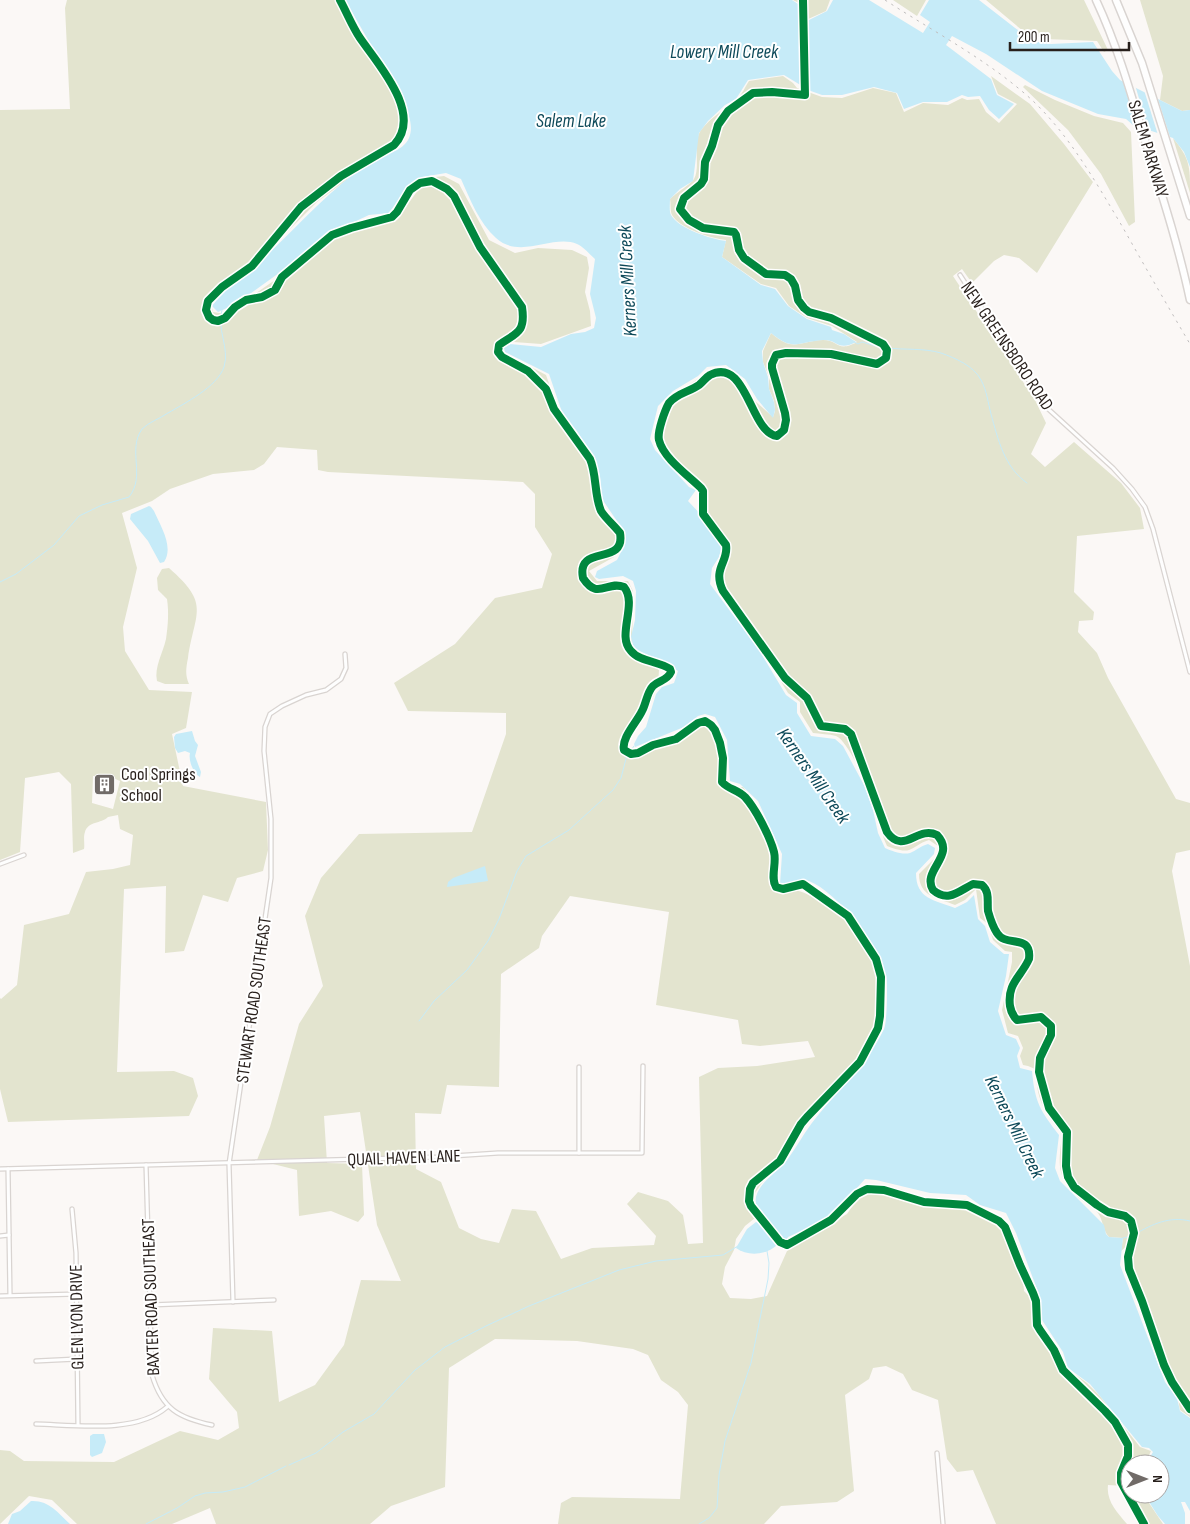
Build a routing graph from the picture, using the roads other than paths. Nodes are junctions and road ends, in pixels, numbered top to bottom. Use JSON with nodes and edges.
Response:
{"nodes":[{"id":1,"x":1096,"y":0,"type":"edge"},
{"id":2,"x":1116,"y":0,"type":"edge"},
{"id":3,"x":1190,"y":216,"type":"edge"},
{"id":4,"x":960,"y":275,"type":"dead end"},
{"id":5,"x":1190,"y":300,"type":"edge"},
{"id":6,"x":345,"y":654,"type":"dead end"},
{"id":7,"x":1190,"y":672,"type":"edge"},
{"id":8,"x":24,"y":855,"type":"dead end"},
{"id":9,"x":0,"y":864,"type":"edge"},
{"id":10,"x":642,"y":1066,"type":"dead end"},
{"id":11,"x":579,"y":1067,"type":"dead end"},
{"id":12,"x":579,"y":1153,"type":"junction"},
{"id":13,"x":229,"y":1164,"type":"junction"},
{"id":14,"x":146,"y":1165,"type":"junction"},
{"id":15,"x":0,"y":1169,"type":"edge"},
{"id":16,"x":8,"y":1169,"type":"junction"},
{"id":17,"x":72,"y":1209,"type":"dead end"},
{"id":18,"x":0,"y":1236,"type":"edge"},
{"id":19,"x":9,"y":1236,"type":"junction"},
{"id":20,"x":77,"y":1294,"type":"junction"},
{"id":21,"x":10,"y":1295,"type":"junction"},
{"id":22,"x":0,"y":1296,"type":"edge"},
{"id":23,"x":274,"y":1300,"type":"dead end"},
{"id":24,"x":233,"y":1302,"type":"junction"},
{"id":25,"x":150,"y":1305,"type":"junction"},
{"id":26,"x":77,"y":1359,"type":"junction"},
{"id":27,"x":36,"y":1361,"type":"dead end"},
{"id":28,"x":167,"y":1407,"type":"junction"},
{"id":29,"x":36,"y":1424,"type":"dead end"},
{"id":30,"x":78,"y":1425,"type":"junction"},
{"id":31,"x":212,"y":1425,"type":"dead end"},
{"id":32,"x":937,"y":1453,"type":"dead end"},
{"id":33,"x":944,"y":1524,"type":"edge"}],
"edges":[{"from":1,"to":5,"type":"highway","name":"SALEM PARKWAY"},
{"from":2,"to":3,"type":"highway","name":"SALEM PARKWAY"},
{"from":4,"to":7,"type":"street","name":"NEW GREENSBORO ROAD"},
{"from":6,"to":13,"type":"street","name":"STEWART ROAD SOUTHEAST"},
{"from":8,"to":9,"type":"street"},
{"from":10,"to":12,"type":"street","name":"QUAIL HAVEN LANE"},
{"from":11,"to":12,"type":"street"},
{"from":12,"to":13,"type":"street","name":"QUAIL HAVEN LANE"},
{"from":13,"to":14,"type":"street"},
{"from":13,"to":24,"type":"street","name":"STEWART ROAD SOUTHEAST"},
{"from":14,"to":16,"type":"street"},
{"from":14,"to":25,"type":"street","name":"BAXTER ROAD SOUTHEAST"},
{"from":15,"to":16,"type":"street"},
{"from":16,"to":19,"type":"street"},
{"from":17,"to":20,"type":"street","name":"GLEN LYON DRIVE"},
{"from":18,"to":19,"type":"street"},
{"from":19,"to":21,"type":"street"},
{"from":20,"to":21,"type":"street"},
{"from":20,"to":26,"type":"street","name":"GLEN LYON DRIVE"},
{"from":21,"to":22,"type":"street"},
{"from":23,"to":24,"type":"street"},
{"from":24,"to":25,"type":"street"},
{"from":25,"to":28,"type":"street","name":"BAXTER ROAD SOUTHEAST"},
{"from":26,"to":27,"type":"street"},
{"from":26,"to":30,"type":"street","name":"GLEN LYON DRIVE"},
{"from":28,"to":30,"type":"street"},
{"from":28,"to":31,"type":"street"},
{"from":29,"to":30,"type":"street"},
{"from":32,"to":33,"type":"street"}]}
